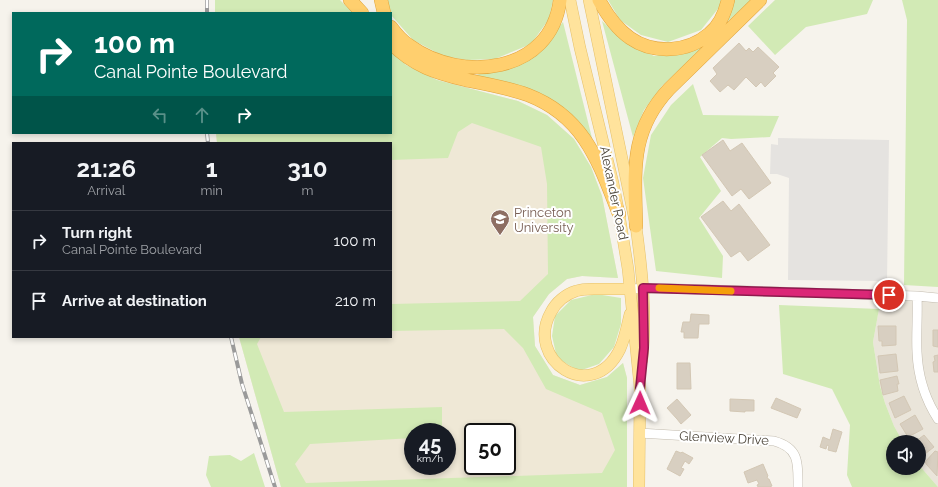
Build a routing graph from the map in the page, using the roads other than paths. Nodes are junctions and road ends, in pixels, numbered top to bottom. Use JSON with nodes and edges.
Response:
{"nodes":[{"id":1,"x":350,"y":0,"type":"edge"},
{"id":2,"x":381,"y":0,"type":"edge"},
{"id":3,"x":560,"y":0,"type":"edge"},
{"id":4,"x":570,"y":0,"type":"edge"},
{"id":5,"x":589,"y":0,"type":"edge"},
{"id":6,"x":599,"y":0,"type":"edge"},
{"id":7,"x":728,"y":0,"type":"edge"},
{"id":8,"x":760,"y":0,"type":"edge"},
{"id":9,"x":361,"y":12,"type":"edge"},
{"id":10,"x":384,"y":12,"type":"edge"},
{"id":11,"x":392,"y":27,"type":"edge"},
{"id":12,"x":392,"y":44,"type":"edge"},
{"id":13,"x":619,"y":214,"type":"junction"},
{"id":14,"x":636,"y":226,"type":"junction"},
{"id":15,"x":643,"y":288,"type":"junction"},
{"id":16,"x":630,"y":289,"type":"junction"},
{"id":17,"x":917,"y":296,"type":"junction"},
{"id":18,"x":938,"y":298,"type":"edge"},
{"id":19,"x":632,"y":306,"type":"junction"},
{"id":20,"x":640,"y":388,"type":"junction"},
{"id":21,"x":938,"y":419,"type":"edge"},
{"id":22,"x":639,"y":433,"type":"junction"},
{"id":23,"x":639,"y":487,"type":"edge"},
{"id":24,"x":798,"y":487,"type":"edge"}],
"edges":[{"from":1,"to":9,"type":"highway"},
{"from":2,"to":10,"type":"highway"},
{"from":3,"to":11,"type":"highway"},
{"from":4,"to":13,"type":"main road","name":"Alexander Road"},
{"from":5,"to":14,"type":"main road","name":"Alexander Road"},
{"from":6,"to":7,"type":"highway"},
{"from":8,"to":14,"type":"highway"},
{"from":12,"to":13,"type":"highway"},
{"from":13,"to":16,"type":"main road","name":"Alexander Road"},
{"from":14,"to":15,"type":"main road","name":"Alexander Road"},
{"from":15,"to":16,"type":"street"},
{"from":15,"to":17,"type":"street"},
{"from":15,"to":20,"type":"main road","name":"Alexander Road"},
{"from":16,"to":19,"type":"main road","name":"Alexander Road"},
{"from":16,"to":19,"type":"main road"},
{"from":17,"to":18,"type":"street"},
{"from":17,"to":21,"type":"street"},
{"from":19,"to":20,"type":"main road","name":"Alexander Road"},
{"from":20,"to":22,"type":"main road","name":"Alexander Road"},
{"from":22,"to":23,"type":"main road","name":"Alexander Road"},
{"from":22,"to":24,"type":"street","name":"Glenview Drive"}]}
